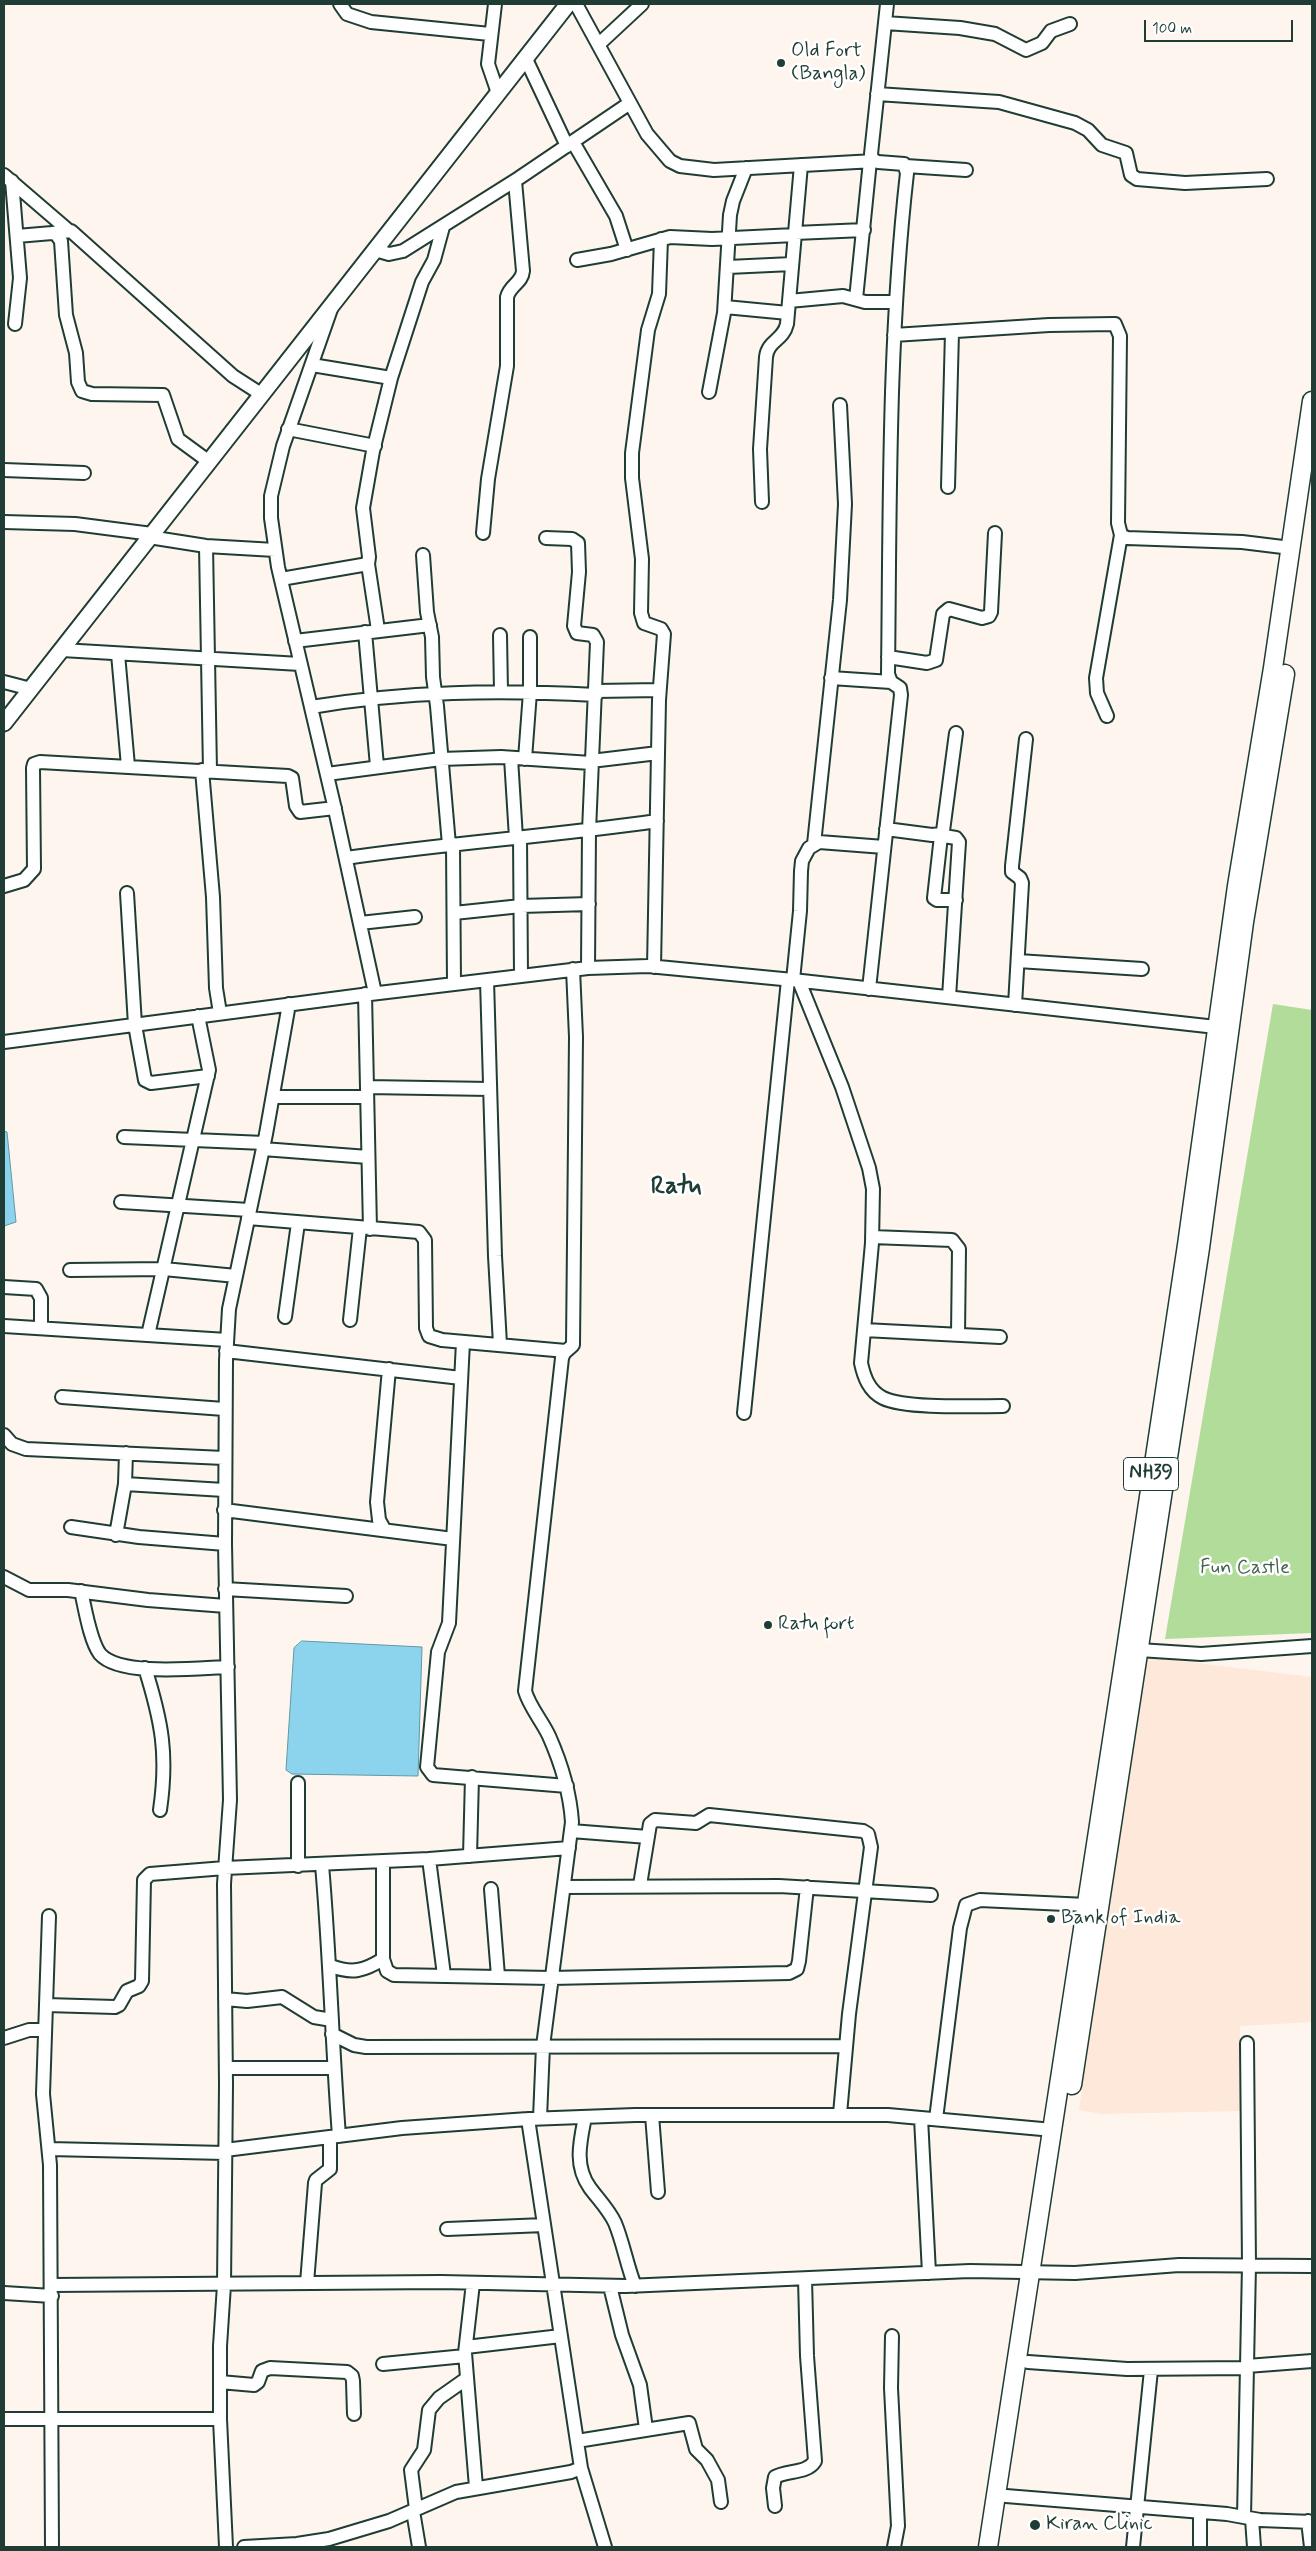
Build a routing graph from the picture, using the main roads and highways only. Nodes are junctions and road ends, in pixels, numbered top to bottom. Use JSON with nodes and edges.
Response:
{"nodes":[{"id":1,"x":568,"y":4,"type":"edge"},
{"id":2,"x":1312,"y":401,"type":"edge"},
{"id":3,"x":1312,"y":486,"type":"edge"},
{"id":4,"x":4,"y":724,"type":"edge"},
{"id":5,"x":1037,"y":2272,"type":"junction"},
{"id":6,"x":988,"y":2547,"type":"edge"},
{"id":7,"x":998,"y":2547,"type":"edge"}],
"edges":[{"from":1,"to":4,"type":"main road"},
{"from":2,"to":5,"type":"highway","number":"NH39"},
{"from":3,"to":5,"type":"highway","number":"NH39"},
{"from":5,"to":6,"type":"highway","number":"NH39"},
{"from":5,"to":7,"type":"highway","number":"NH39"}]}
